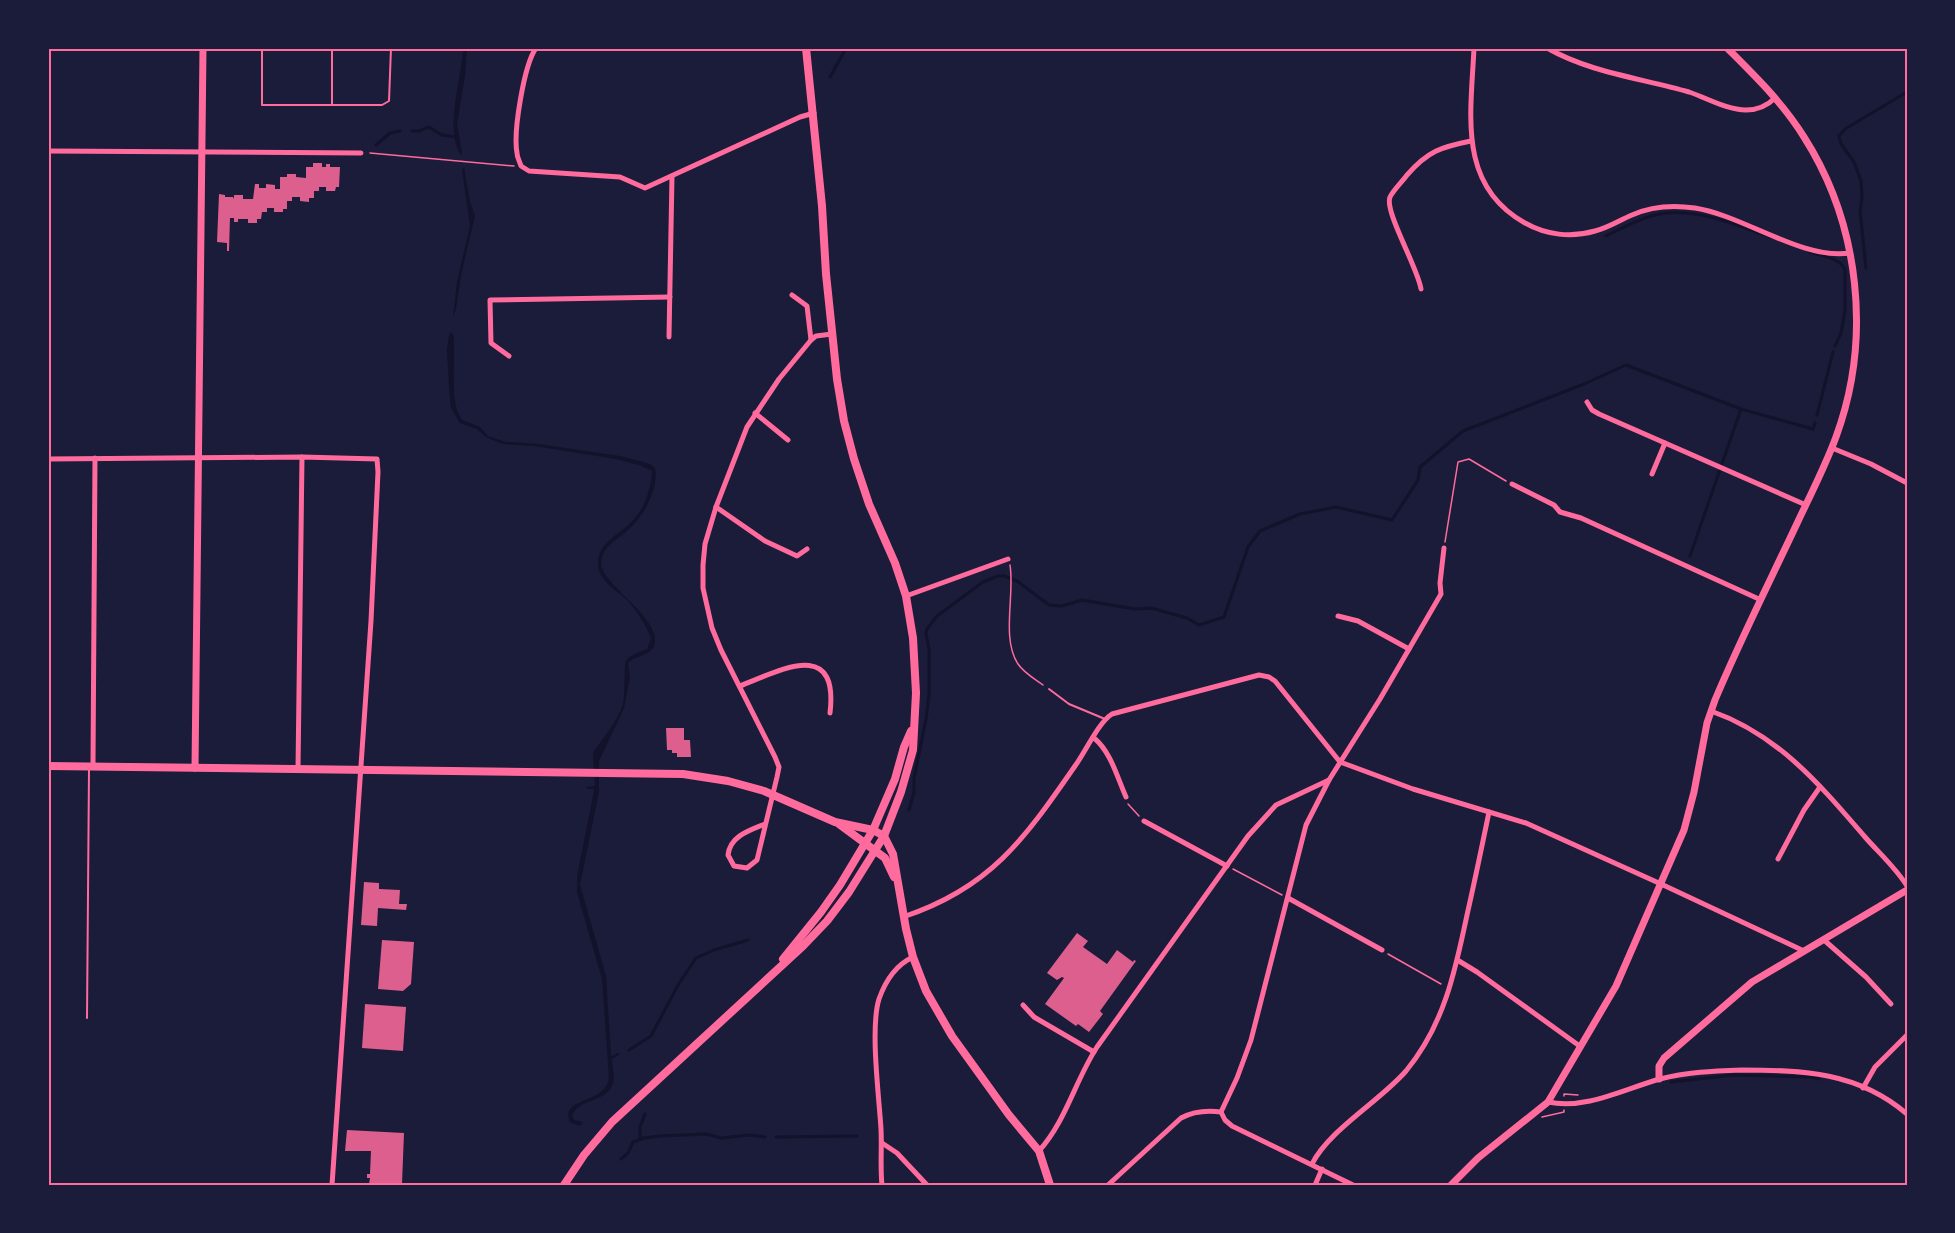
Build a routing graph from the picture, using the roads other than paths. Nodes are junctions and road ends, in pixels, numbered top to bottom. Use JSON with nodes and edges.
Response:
{"nodes":[{"id":1,"x":203,"y":48,"type":"edge"},
{"id":2,"x":262,"y":48,"type":"edge"},
{"id":3,"x":332,"y":48,"type":"edge"},
{"id":4,"x":391,"y":48,"type":"edge"},
{"id":5,"x":536,"y":48,"type":"edge"},
{"id":6,"x":806,"y":48,"type":"edge"},
{"id":7,"x":1474,"y":48,"type":"edge"},
{"id":8,"x":1547,"y":48,"type":"edge"},
{"id":9,"x":1727,"y":48,"type":"edge"},
{"id":10,"x":1775,"y":98,"type":"junction"},
{"id":11,"x":332,"y":105,"type":"junction"},
{"id":12,"x":814,"y":113,"type":"junction"},
{"id":13,"x":1472,"y":141,"type":"junction"},
{"id":14,"x":48,"y":151,"type":"edge"},
{"id":15,"x":203,"y":151,"type":"junction"},
{"id":16,"x":361,"y":153,"type":"road end"},
{"id":17,"x":672,"y":176,"type":"junction"},
{"id":18,"x":1850,"y":253,"type":"junction"},
{"id":19,"x":1421,"y":289,"type":"dead end"},
{"id":20,"x":792,"y":295,"type":"dead end"},
{"id":21,"x":670,"y":297,"type":"junction"},
{"id":22,"x":832,"y":334,"type":"junction"},
{"id":23,"x":669,"y":337,"type":"dead end"},
{"id":24,"x":811,"y":340,"type":"junction"},
{"id":25,"x":509,"y":356,"type":"dead end"},
{"id":26,"x":1587,"y":402,"type":"dead end"},
{"id":27,"x":755,"y":413,"type":"junction"},
{"id":28,"x":788,"y":440,"type":"dead end"},
{"id":29,"x":1665,"y":444,"type":"junction"},
{"id":30,"x":1832,"y":448,"type":"junction"},
{"id":31,"x":302,"y":457,"type":"junction"},
{"id":32,"x":95,"y":458,"type":"junction"},
{"id":33,"x":198,"y":458,"type":"junction"},
{"id":34,"x":48,"y":459,"type":"edge"},
{"id":35,"x":1652,"y":474,"type":"dead end"},
{"id":36,"x":1907,"y":483,"type":"edge"},
{"id":37,"x":1512,"y":484,"type":"road end"},
{"id":38,"x":1806,"y":506,"type":"junction"},
{"id":39,"x":716,"y":507,"type":"junction"},
{"id":40,"x":1444,"y":548,"type":"road end"},
{"id":41,"x":807,"y":549,"type":"dead end"},
{"id":42,"x":1008,"y":559,"type":"road end"},
{"id":43,"x":906,"y":596,"type":"junction"},
{"id":44,"x":1761,"y":600,"type":"junction"},
{"id":45,"x":1338,"y":616,"type":"dead end"},
{"id":46,"x":1409,"y":649,"type":"junction"},
{"id":47,"x":740,"y":686,"type":"junction"},
{"id":48,"x":1049,"y":689,"type":"road end"},
{"id":49,"x":1711,"y":711,"type":"junction"},
{"id":50,"x":830,"y":713,"type":"dead end"},
{"id":51,"x":1105,"y":719,"type":"junction"},
{"id":52,"x":912,"y":729,"type":"junction"},
{"id":53,"x":1094,"y":738,"type":"junction"},
{"id":54,"x":1340,"y":762,"type":"junction"},
{"id":55,"x":48,"y":766,"type":"edge"},
{"id":56,"x":91,"y":766,"type":"junction"},
{"id":57,"x":195,"y":768,"type":"junction"},
{"id":58,"x":298,"y":769,"type":"junction"},
{"id":59,"x":359,"y":771,"type":"junction"},
{"id":60,"x":1329,"y":780,"type":"junction"},
{"id":61,"x":1820,"y":787,"type":"junction"},
{"id":62,"x":773,"y":794,"type":"junction"},
{"id":63,"x":1126,"y":797,"type":"dead end"},
{"id":64,"x":1489,"y":812,"type":"junction"},
{"id":65,"x":1144,"y":820,"type":"dead end"},
{"id":66,"x":835,"y":822,"type":"junction"},
{"id":67,"x":765,"y":824,"type":"junction"},
{"id":68,"x":873,"y":830,"type":"junction"},
{"id":69,"x":884,"y":836,"type":"junction"},
{"id":70,"x":865,"y":843,"type":"junction"},
{"id":71,"x":875,"y":850,"type":"junction"},
{"id":72,"x":1778,"y":859,"type":"dead end"},
{"id":73,"x":1227,"y":866,"type":"junction"},
{"id":74,"x":1661,"y":884,"type":"junction"},
{"id":75,"x":898,"y":885,"type":"junction"},
{"id":76,"x":1907,"y":888,"type":"edge"},
{"id":77,"x":1288,"y":898,"type":"junction"},
{"id":78,"x":903,"y":917,"type":"junction"},
{"id":79,"x":1824,"y":939,"type":"junction"},
{"id":80,"x":1382,"y":950,"type":"road end"},
{"id":81,"x":1804,"y":951,"type":"junction"},
{"id":82,"x":913,"y":957,"type":"junction"},
{"id":83,"x":1458,"y":961,"type":"junction"},
{"id":84,"x":768,"y":976,"type":"junction"},
{"id":85,"x":1892,"y":1004,"type":"dead end"},
{"id":86,"x":1023,"y":1005,"type":"dead end"},
{"id":87,"x":87,"y":1018,"type":"dead end"},
{"id":88,"x":1907,"y":1035,"type":"edge"},
{"id":89,"x":1581,"y":1047,"type":"junction"},
{"id":90,"x":1094,"y":1052,"type":"junction"},
{"id":91,"x":1659,"y":1079,"type":"junction"},
{"id":92,"x":1863,"y":1088,"type":"junction"},
{"id":93,"x":1548,"y":1102,"type":"junction"},
{"id":94,"x":1221,"y":1112,"type":"junction"},
{"id":95,"x":1907,"y":1114,"type":"edge"},
{"id":96,"x":882,"y":1143,"type":"junction"},
{"id":97,"x":1039,"y":1151,"type":"junction"},
{"id":98,"x":1312,"y":1164,"type":"junction"},
{"id":99,"x":1322,"y":1169,"type":"junction"},
{"id":100,"x":332,"y":1185,"type":"edge"},
{"id":101,"x":564,"y":1185,"type":"edge"},
{"id":102,"x":882,"y":1185,"type":"edge"},
{"id":103,"x":927,"y":1185,"type":"edge"},
{"id":104,"x":1050,"y":1185,"type":"edge"},
{"id":105,"x":1108,"y":1185,"type":"edge"},
{"id":106,"x":1315,"y":1185,"type":"edge"},
{"id":107,"x":1353,"y":1185,"type":"edge"},
{"id":108,"x":1451,"y":1185,"type":"edge"}],
"edges":[{"from":1,"to":15,"type":"street"},
{"from":2,"to":11,"type":"lane"},
{"from":3,"to":11,"type":"lane"},
{"from":4,"to":11,"type":"lane"},
{"from":5,"to":17,"type":"street"},
{"from":6,"to":12,"type":"main road"},
{"from":7,"to":13,"type":"street"},
{"from":8,"to":10,"type":"street"},
{"from":9,"to":10,"type":"street"},
{"from":10,"to":18,"type":"street"},
{"from":12,"to":17,"type":"street"},
{"from":12,"to":22,"type":"main road"},
{"from":13,"to":18,"type":"street"},
{"from":13,"to":19,"type":"street"},
{"from":14,"to":15,"type":"street"},
{"from":15,"to":16,"type":"street"},
{"from":15,"to":33,"type":"street"},
{"from":17,"to":21,"type":"street"},
{"from":18,"to":30,"type":"street"},
{"from":20,"to":24,"type":"street"},
{"from":21,"to":23,"type":"street"},
{"from":21,"to":25,"type":"street"},
{"from":22,"to":24,"type":"street"},
{"from":22,"to":43,"type":"main road"},
{"from":24,"to":27,"type":"street"},
{"from":26,"to":29,"type":"street"},
{"from":27,"to":28,"type":"street"},
{"from":27,"to":39,"type":"street"},
{"from":29,"to":35,"type":"street"},
{"from":29,"to":38,"type":"street"},
{"from":30,"to":36,"type":"street"},
{"from":30,"to":38,"type":"street"},
{"from":31,"to":33,"type":"street"},
{"from":31,"to":58,"type":"street"},
{"from":31,"to":59,"type":"street"},
{"from":32,"to":33,"type":"street"},
{"from":32,"to":34,"type":"street"},
{"from":32,"to":56,"type":"street"},
{"from":33,"to":57,"type":"street"},
{"from":37,"to":44,"type":"street"},
{"from":38,"to":44,"type":"street"},
{"from":39,"to":41,"type":"street"},
{"from":39,"to":47,"type":"street"},
{"from":40,"to":46,"type":"street"},
{"from":42,"to":43,"type":"street"},
{"from":43,"to":52,"type":"main road"},
{"from":44,"to":49,"type":"street"},
{"from":45,"to":46,"type":"street"},
{"from":46,"to":54,"type":"street"},
{"from":47,"to":50,"type":"street"},
{"from":47,"to":62,"type":"street"},
{"from":48,"to":51,"type":"lane"},
{"from":49,"to":61,"type":"street"},
{"from":49,"to":74,"type":"street"},
{"from":51,"to":53,"type":"street"},
{"from":51,"to":54,"type":"street"},
{"from":52,"to":68,"type":"main road"},
{"from":52,"to":69,"type":"main road"},
{"from":53,"to":63,"type":"street"},
{"from":53,"to":78,"type":"street"},
{"from":54,"to":60,"type":"street"},
{"from":54,"to":64,"type":"street"},
{"from":55,"to":56,"type":"main road"},
{"from":56,"to":57,"type":"main road"},
{"from":56,"to":87,"type":"lane"},
{"from":57,"to":58,"type":"main road"},
{"from":58,"to":59,"type":"main road"},
{"from":59,"to":62,"type":"main road"},
{"from":59,"to":100,"type":"street"},
{"from":60,"to":73,"type":"street"},
{"from":60,"to":77,"type":"street"},
{"from":61,"to":72,"type":"street"},
{"from":61,"to":76,"type":"street"},
{"from":62,"to":66,"type":"main road"},
{"from":62,"to":67,"type":"street"},
{"from":64,"to":74,"type":"street"},
{"from":64,"to":83,"type":"street"},
{"from":65,"to":73,"type":"street"},
{"from":66,"to":68,"type":"main road"},
{"from":66,"to":70,"type":"main road"},
{"from":67,"to":67,"type":"street"},
{"from":68,"to":69,"type":"main road"},
{"from":68,"to":70,"type":"main road"},
{"from":69,"to":71,"type":"main road"},
{"from":69,"to":75,"type":"main road"},
{"from":70,"to":71,"type":"main road"},
{"from":70,"to":84,"type":"main road"},
{"from":71,"to":75,"type":"main road"},
{"from":71,"to":84,"type":"main road"},
{"from":73,"to":90,"type":"street"},
{"from":74,"to":81,"type":"street"},
{"from":74,"to":89,"type":"street"},
{"from":75,"to":78,"type":"main road"},
{"from":76,"to":79,"type":"street"},
{"from":77,"to":80,"type":"street"},
{"from":77,"to":94,"type":"street"},
{"from":78,"to":82,"type":"main road"},
{"from":79,"to":81,"type":"street"},
{"from":79,"to":85,"type":"street"},
{"from":81,"to":91,"type":"street"},
{"from":82,"to":96,"type":"street"},
{"from":82,"to":97,"type":"main road"},
{"from":83,"to":89,"type":"street"},
{"from":83,"to":98,"type":"street"},
{"from":84,"to":101,"type":"main road"},
{"from":86,"to":90,"type":"street"},
{"from":88,"to":92,"type":"street"},
{"from":89,"to":93,"type":"street"},
{"from":90,"to":97,"type":"street"},
{"from":91,"to":92,"type":"street"},
{"from":91,"to":93,"type":"street"},
{"from":92,"to":95,"type":"street"},
{"from":93,"to":108,"type":"street"},
{"from":94,"to":98,"type":"street"},
{"from":94,"to":105,"type":"street"},
{"from":96,"to":102,"type":"street"},
{"from":96,"to":103,"type":"street"},
{"from":97,"to":104,"type":"main road"},
{"from":98,"to":99,"type":"street"},
{"from":99,"to":106,"type":"street"},
{"from":99,"to":107,"type":"street"}]}
